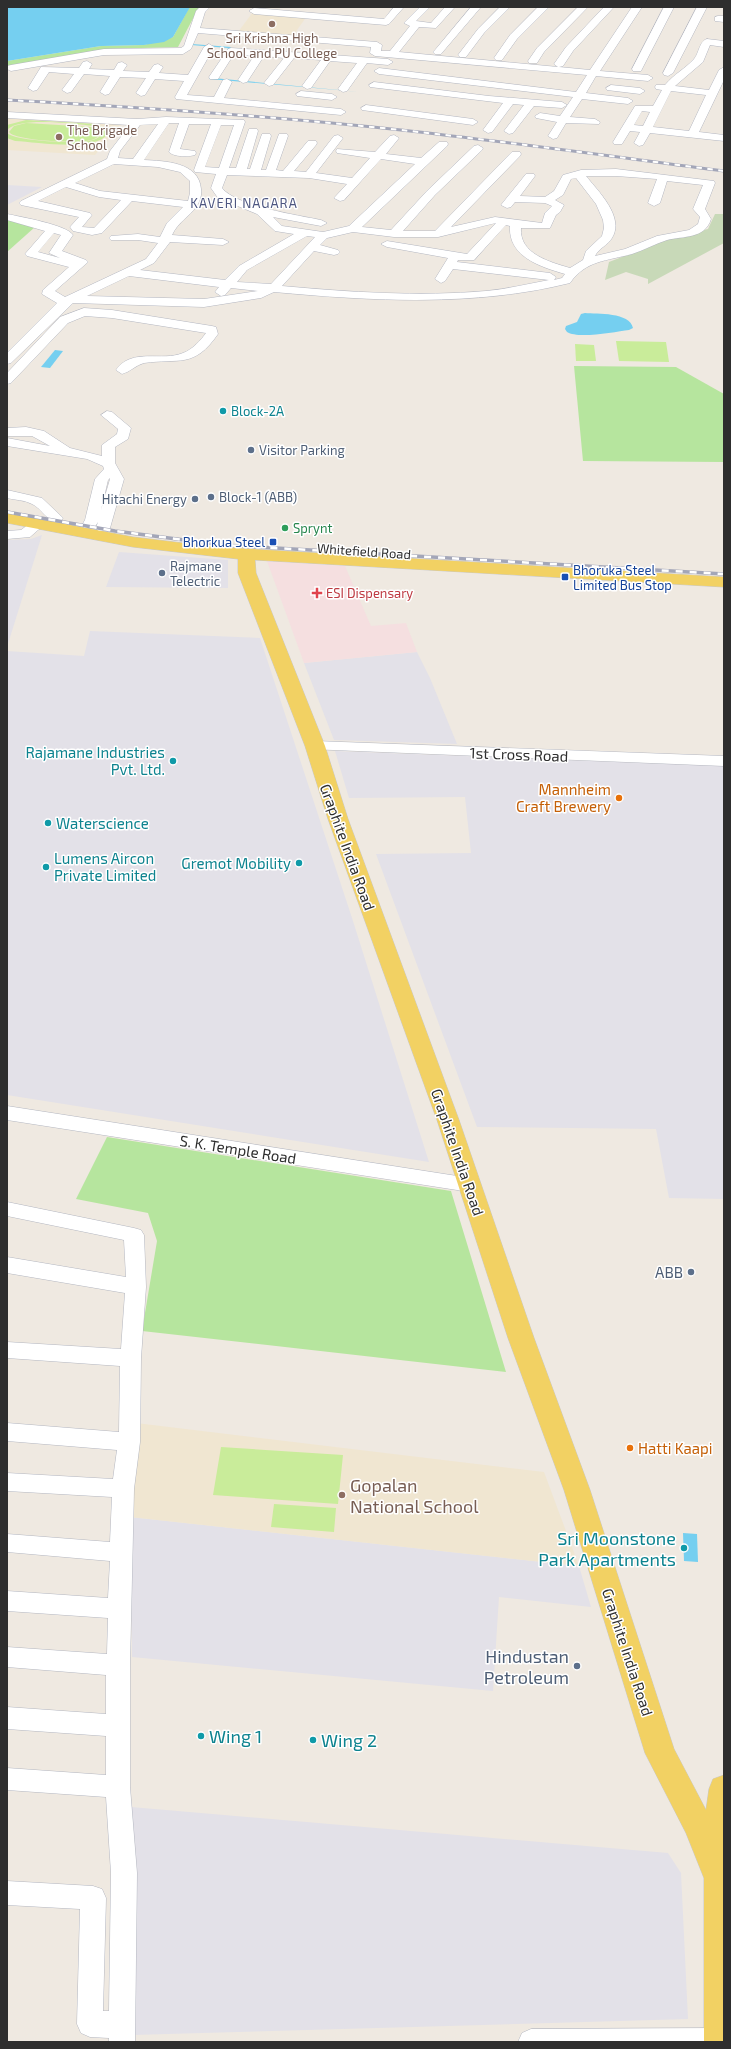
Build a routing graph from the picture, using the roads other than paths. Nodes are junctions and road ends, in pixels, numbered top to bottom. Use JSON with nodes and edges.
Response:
{"nodes":[{"id":1,"x":205,"y":7,"type":"edge"},
{"id":2,"x":315,"y":7,"type":"edge"},
{"id":3,"x":399,"y":7,"type":"edge"},
{"id":4,"x":425,"y":7,"type":"edge"},
{"id":5,"x":450,"y":7,"type":"edge"},
{"id":6,"x":476,"y":7,"type":"edge"},
{"id":7,"x":505,"y":7,"type":"edge"},
{"id":8,"x":544,"y":7,"type":"edge"},
{"id":9,"x":583,"y":7,"type":"edge"},
{"id":10,"x":610,"y":7,"type":"edge"},
{"id":11,"x":637,"y":7,"type":"edge"},
{"id":12,"x":669,"y":7,"type":"edge"},
{"id":13,"x":702,"y":7,"type":"edge"},
{"id":14,"x":254,"y":11,"type":"dead end"},
{"id":15,"x":310,"y":16,"type":"junction"},
{"id":16,"x":416,"y":24,"type":"junction"},
{"id":17,"x":194,"y":30,"type":"junction"},
{"id":18,"x":295,"y":39,"type":"junction"},
{"id":19,"x":316,"y":40,"type":"junction"},
{"id":20,"x":724,"y":44,"type":"edge"},
{"id":21,"x":387,"y":45,"type":"dead end"},
{"id":22,"x":209,"y":47,"type":"dead end"},
{"id":23,"x":395,"y":50,"type":"junction"},
{"id":24,"x":680,"y":50,"type":"junction"},
{"id":25,"x":168,"y":51,"type":"junction"},
{"id":26,"x":311,"y":51,"type":"dead end"},
{"id":27,"x":130,"y":52,"type":"junction"},
{"id":28,"x":291,"y":52,"type":"junction"},
{"id":29,"x":438,"y":52,"type":"dead end"},
{"id":30,"x":94,"y":53,"type":"junction"},
{"id":31,"x":261,"y":53,"type":"junction"},
{"id":32,"x":463,"y":55,"type":"dead end"},
{"id":33,"x":698,"y":55,"type":"junction"},
{"id":34,"x":328,"y":57,"type":"junction"},
{"id":35,"x":370,"y":58,"type":"junction"},
{"id":36,"x":499,"y":58,"type":"dead end"},
{"id":37,"x":533,"y":61,"type":"dead end"},
{"id":38,"x":718,"y":61,"type":"edge"},
{"id":39,"x":419,"y":62,"type":"dead end"},
{"id":40,"x":559,"y":64,"type":"dead end"},
{"id":41,"x":445,"y":66,"type":"dead end"},
{"id":42,"x":11,"y":68,"type":"dead end"},
{"id":43,"x":34,"y":68,"type":"dead end"},
{"id":44,"x":46,"y":69,"type":"junction"},
{"id":45,"x":472,"y":69,"type":"dead end"},
{"id":46,"x":637,"y":69,"type":"dead end"},
{"id":47,"x":724,"y":70,"type":"edge"},
{"id":48,"x":81,"y":71,"type":"junction"},
{"id":49,"x":116,"y":73,"type":"junction"},
{"id":50,"x":593,"y":73,"type":"junction"},
{"id":51,"x":668,"y":73,"type":"dead end"},
{"id":52,"x":486,"y":74,"type":"dead end"},
{"id":53,"x":408,"y":75,"type":"junction"},
{"id":54,"x":152,"y":76,"type":"junction"},
{"id":55,"x":214,"y":77,"type":"dead end"},
{"id":56,"x":190,"y":78,"type":"junction"},
{"id":57,"x":648,"y":78,"type":"dead end"},
{"id":58,"x":243,"y":80,"type":"dead end"},
{"id":59,"x":462,"y":81,"type":"junction"},
{"id":60,"x":227,"y":82,"type":"dead end"},
{"id":61,"x":431,"y":83,"type":"junction"},
{"id":62,"x":374,"y":85,"type":"dead end"},
{"id":63,"x":593,"y":86,"type":"junction"},
{"id":64,"x":656,"y":86,"type":"dead end"},
{"id":65,"x":33,"y":88,"type":"dead end"},
{"id":66,"x":668,"y":88,"type":"junction"},
{"id":67,"x":343,"y":89,"type":"dead end"},
{"id":68,"x":67,"y":90,"type":"dead end"},
{"id":69,"x":304,"y":90,"type":"junction"},
{"id":70,"x":640,"y":91,"type":"dead end"},
{"id":71,"x":105,"y":92,"type":"dead end"},
{"id":72,"x":141,"y":93,"type":"dead end"},
{"id":73,"x":712,"y":93,"type":"junction"},
{"id":74,"x":579,"y":95,"type":"junction"},
{"id":75,"x":332,"y":97,"type":"dead end"},
{"id":76,"x":217,"y":100,"type":"junction"},
{"id":77,"x":510,"y":101,"type":"junction"},
{"id":78,"x":628,"y":101,"type":"dead end"},
{"id":79,"x":531,"y":103,"type":"junction"},
{"id":80,"x":256,"y":104,"type":"junction"},
{"id":81,"x":576,"y":107,"type":"junction"},
{"id":82,"x":293,"y":108,"type":"junction"},
{"id":83,"x":366,"y":108,"type":"dead end"},
{"id":84,"x":656,"y":110,"type":"junction"},
{"id":85,"x":341,"y":112,"type":"dead end"},
{"id":86,"x":412,"y":114,"type":"junction"},
{"id":87,"x":7,"y":115,"type":"edge"},
{"id":88,"x":540,"y":116,"type":"dead end"},
{"id":89,"x":166,"y":120,"type":"junction"},
{"id":90,"x":563,"y":120,"type":"junction"},
{"id":91,"x":185,"y":121,"type":"junction"},
{"id":92,"x":205,"y":121,"type":"junction"},
{"id":93,"x":137,"y":122,"type":"junction"},
{"id":94,"x":222,"y":122,"type":"junction"},
{"id":95,"x":473,"y":122,"type":"dead end"},
{"id":96,"x":595,"y":122,"type":"dead end"},
{"id":97,"x":627,"y":127,"type":"junction"},
{"id":98,"x":646,"y":129,"type":"junction"},
{"id":99,"x":488,"y":130,"type":"dead end"},
{"id":100,"x":253,"y":131,"type":"dead end"},
{"id":101,"x":509,"y":131,"type":"dead end"},
{"id":102,"x":217,"y":134,"type":"junction"},
{"id":103,"x":692,"y":135,"type":"junction"},
{"id":104,"x":234,"y":136,"type":"junction"},
{"id":105,"x":266,"y":136,"type":"dead end"},
{"id":106,"x":282,"y":136,"type":"dead end"},
{"id":107,"x":553,"y":136,"type":"dead end"},
{"id":108,"x":338,"y":138,"type":"dead end"},
{"id":109,"x":394,"y":138,"type":"dead end"},
{"id":110,"x":724,"y":138,"type":"edge"},
{"id":111,"x":618,"y":142,"type":"dead end"},
{"id":112,"x":312,"y":143,"type":"dead end"},
{"id":113,"x":639,"y":143,"type":"dead end"},
{"id":114,"x":443,"y":144,"type":"dead end"},
{"id":115,"x":478,"y":148,"type":"dead end"},
{"id":116,"x":341,"y":151,"type":"dead end"},
{"id":117,"x":191,"y":153,"type":"junction"},
{"id":118,"x":516,"y":154,"type":"dead end"},
{"id":119,"x":378,"y":156,"type":"junction"},
{"id":120,"x":112,"y":161,"type":"junction"},
{"id":121,"x":136,"y":162,"type":"junction"},
{"id":122,"x":424,"y":162,"type":"junction"},
{"id":123,"x":184,"y":169,"type":"junction"},
{"id":124,"x":224,"y":170,"type":"junction"},
{"id":125,"x":208,"y":171,"type":"junction"},
{"id":126,"x":241,"y":171,"type":"junction"},
{"id":127,"x":255,"y":172,"type":"junction"},
{"id":128,"x":270,"y":173,"type":"junction"},
{"id":129,"x":286,"y":174,"type":"junction"},
{"id":130,"x":578,"y":175,"type":"junction"},
{"id":131,"x":309,"y":176,"type":"junction"},
{"id":132,"x":530,"y":176,"type":"dead end"},
{"id":133,"x":663,"y":178,"type":"junction"},
{"id":134,"x":355,"y":182,"type":"junction"},
{"id":135,"x":66,"y":184,"type":"junction"},
{"id":136,"x":216,"y":188,"type":"junction"},
{"id":137,"x":196,"y":195,"type":"junction"},
{"id":138,"x":129,"y":198,"type":"junction"},
{"id":139,"x":340,"y":198,"type":"dead end"},
{"id":140,"x":512,"y":199,"type":"junction"},
{"id":141,"x":547,"y":200,"type":"junction"},
{"id":142,"x":28,"y":202,"type":"junction"},
{"id":143,"x":654,"y":203,"type":"dead end"},
{"id":144,"x":7,"y":212,"type":"edge"},
{"id":145,"x":261,"y":212,"type":"junction"},
{"id":146,"x":7,"y":217,"type":"edge"},
{"id":147,"x":500,"y":220,"type":"junction"},
{"id":148,"x":321,"y":223,"type":"dead end"},
{"id":149,"x":516,"y":224,"type":"junction"},
{"id":150,"x":53,"y":228,"type":"junction"},
{"id":151,"x":353,"y":229,"type":"junction"},
{"id":152,"x":305,"y":234,"type":"junction"},
{"id":153,"x":394,"y":234,"type":"junction"},
{"id":154,"x":437,"y":234,"type":"junction"},
{"id":155,"x":323,"y":235,"type":"junction"},
{"id":156,"x":425,"y":235,"type":"junction"},
{"id":157,"x":115,"y":238,"type":"dead end"},
{"id":158,"x":165,"y":239,"type":"junction"},
{"id":159,"x":223,"y":242,"type":"dead end"},
{"id":160,"x":387,"y":244,"type":"dead end"},
{"id":161,"x":311,"y":247,"type":"junction"},
{"id":162,"x":415,"y":249,"type":"junction"},
{"id":163,"x":334,"y":252,"type":"dead end"},
{"id":164,"x":451,"y":260,"type":"junction"},
{"id":165,"x":588,"y":262,"type":"junction"},
{"id":166,"x":77,"y":266,"type":"junction"},
{"id":167,"x":128,"y":272,"type":"junction"},
{"id":168,"x":568,"y":276,"type":"junction"},
{"id":169,"x":441,"y":279,"type":"dead end"},
{"id":170,"x":228,"y":284,"type":"junction"},
{"id":171,"x":95,"y":288,"type":"junction"},
{"id":172,"x":270,"y":290,"type":"junction"},
{"id":173,"x":69,"y":301,"type":"junction"},
{"id":174,"x":7,"y":360,"type":"edge"},
{"id":175,"x":122,"y":370,"type":"dead end"},
{"id":176,"x":7,"y":380,"type":"edge"},
{"id":177,"x":107,"y":415,"type":"dead end"},
{"id":178,"x":7,"y":432,"type":"edge"},
{"id":179,"x":7,"y":442,"type":"edge"},
{"id":180,"x":66,"y":451,"type":"junction"},
{"id":181,"x":109,"y":466,"type":"junction"},
{"id":182,"x":7,"y":494,"type":"edge"},
{"id":183,"x":7,"y":508,"type":"edge"},
{"id":184,"x":7,"y":518,"type":"edge"},
{"id":185,"x":56,"y":518,"type":"junction"},
{"id":186,"x":38,"y":524,"type":"junction"},
{"id":187,"x":96,"y":526,"type":"junction"},
{"id":188,"x":7,"y":535,"type":"edge"},
{"id":189,"x":174,"y":542,"type":"junction"},
{"id":190,"x":246,"y":553,"type":"junction"},
{"id":191,"x":724,"y":571,"type":"edge"},
{"id":192,"x":724,"y":582,"type":"edge"},
{"id":193,"x":314,"y":746,"type":"junction"},
{"id":194,"x":724,"y":761,"type":"edge"},
{"id":195,"x":7,"y":1105,"type":"edge"},
{"id":196,"x":7,"y":1113,"type":"edge"},
{"id":197,"x":468,"y":1181,"type":"junction"},
{"id":198,"x":7,"y":1209,"type":"edge"},
{"id":199,"x":7,"y":1265,"type":"edge"},
{"id":200,"x":136,"y":1287,"type":"junction"},
{"id":201,"x":7,"y":1350,"type":"edge"},
{"id":202,"x":131,"y":1358,"type":"junction"},
{"id":203,"x":7,"y":1432,"type":"edge"},
{"id":204,"x":130,"y":1442,"type":"junction"},
{"id":205,"x":7,"y":1482,"type":"edge"},
{"id":206,"x":123,"y":1489,"type":"junction"},
{"id":207,"x":7,"y":1543,"type":"edge"},
{"id":208,"x":121,"y":1552,"type":"junction"},
{"id":209,"x":7,"y":1600,"type":"edge"},
{"id":210,"x":119,"y":1609,"type":"junction"},
{"id":211,"x":7,"y":1657,"type":"edge"},
{"id":212,"x":118,"y":1665,"type":"junction"},
{"id":213,"x":7,"y":1718,"type":"edge"},
{"id":214,"x":118,"y":1726,"type":"junction"},
{"id":215,"x":7,"y":1779,"type":"edge"},
{"id":216,"x":118,"y":1787,"type":"junction"},
{"id":217,"x":724,"y":1789,"type":"edge"},
{"id":218,"x":722,"y":1878,"type":"edge"},
{"id":219,"x":7,"y":1894,"type":"edge"},
{"id":220,"x":121,"y":2033,"type":"edge"},
{"id":221,"x":720,"y":2041,"type":"edge"},
{"id":222,"x":531,"y":2042,"type":"edge"}],
"edges":[{"from":1,"to":17,"type":"street"},
{"from":2,"to":15,"type":"street"},
{"from":3,"to":15,"type":"street"},
{"from":4,"to":16,"type":"street"},
{"from":5,"to":16,"type":"street"},
{"from":6,"to":29,"type":"street"},
{"from":7,"to":32,"type":"street"},
{"from":8,"to":36,"type":"street"},
{"from":9,"to":37,"type":"street"},
{"from":10,"to":40,"type":"street"},
{"from":11,"to":50,"type":"street"},
{"from":12,"to":46,"type":"street"},
{"from":13,"to":24,"type":"street"},
{"from":14,"to":15,"type":"street"},
{"from":15,"to":18,"type":"street"},
{"from":16,"to":23,"type":"street"},
{"from":17,"to":18,"type":"street"},
{"from":17,"to":25,"type":"street"},
{"from":18,"to":19,"type":"street"},
{"from":18,"to":28,"type":"street"},
{"from":19,"to":26,"type":"street"},
{"from":19,"to":35,"type":"street"},
{"from":20,"to":33,"type":"street"},
{"from":21,"to":23,"type":"street"},
{"from":22,"to":56,"type":"street"},
{"from":23,"to":35,"type":"street"},
{"from":23,"to":50,"type":"street"},
{"from":24,"to":33,"type":"street"},
{"from":24,"to":51,"type":"street"},
{"from":25,"to":27,"type":"street"},
{"from":25,"to":54,"type":"street"},
{"from":27,"to":30,"type":"street"},
{"from":27,"to":49,"type":"street"},
{"from":28,"to":31,"type":"street"},
{"from":28,"to":34,"type":"street"},
{"from":28,"to":80,"type":"street"},
{"from":30,"to":42,"type":"street"},
{"from":30,"to":48,"type":"street"},
{"from":31,"to":55,"type":"street"},
{"from":31,"to":58,"type":"street"},
{"from":33,"to":38,"type":"street"},
{"from":33,"to":66,"type":"street"},
{"from":34,"to":35,"type":"street"},
{"from":34,"to":69,"type":"street"},
{"from":35,"to":53,"type":"street"},
{"from":35,"to":67,"type":"street"},
{"from":39,"to":53,"type":"street"},
{"from":41,"to":61,"type":"street"},
{"from":43,"to":44,"type":"street"},
{"from":44,"to":48,"type":"street"},
{"from":44,"to":65,"type":"street"},
{"from":45,"to":59,"type":"street"},
{"from":47,"to":73,"type":"street"},
{"from":48,"to":49,"type":"street"},
{"from":48,"to":68,"type":"street"},
{"from":49,"to":54,"type":"street"},
{"from":49,"to":71,"type":"street"},
{"from":50,"to":57,"type":"street"},
{"from":50,"to":63,"type":"street"},
{"from":52,"to":63,"type":"street"},
{"from":53,"to":61,"type":"street"},
{"from":54,"to":56,"type":"street"},
{"from":54,"to":72,"type":"street"},
{"from":56,"to":76,"type":"street"},
{"from":59,"to":61,"type":"street"},
{"from":59,"to":74,"type":"street"},
{"from":60,"to":76,"type":"street"},
{"from":61,"to":62,"type":"street"},
{"from":61,"to":77,"type":"street"},
{"from":61,"to":86,"type":"street"},
{"from":63,"to":70,"type":"street"},
{"from":63,"to":74,"type":"street"},
{"from":64,"to":66,"type":"street"},
{"from":66,"to":73,"type":"street"},
{"from":66,"to":84,"type":"street"},
{"from":69,"to":75,"type":"street"},
{"from":69,"to":82,"type":"street"},
{"from":73,"to":103,"type":"street"},
{"from":74,"to":78,"type":"street"},
{"from":74,"to":81,"type":"street"},
{"from":76,"to":80,"type":"street"},
{"from":77,"to":79,"type":"street"},
{"from":77,"to":99,"type":"street"},
{"from":79,"to":81,"type":"street"},
{"from":79,"to":101,"type":"street"},
{"from":80,"to":82,"type":"street"},
{"from":81,"to":90,"type":"street"},
{"from":82,"to":85,"type":"street"},
{"from":83,"to":86,"type":"street"},
{"from":84,"to":97,"type":"street"},
{"from":84,"to":98,"type":"street"},
{"from":86,"to":95,"type":"street"},
{"from":87,"to":93,"type":"street"},
{"from":88,"to":90,"type":"street"},
{"from":89,"to":91,"type":"street"},
{"from":89,"to":93,"type":"street"},
{"from":89,"to":121,"type":"street"},
{"from":90,"to":96,"type":"street"},
{"from":90,"to":107,"type":"street"},
{"from":91,"to":92,"type":"street"},
{"from":91,"to":117,"type":"street"},
{"from":92,"to":94,"type":"street"},
{"from":92,"to":117,"type":"street"},
{"from":93,"to":120,"type":"street"},
{"from":94,"to":102,"type":"street"},
{"from":94,"to":104,"type":"street"},
{"from":97,"to":98,"type":"street"},
{"from":97,"to":111,"type":"street"},
{"from":98,"to":103,"type":"street"},
{"from":98,"to":113,"type":"street"},
{"from":100,"to":126,"type":"street"},
{"from":102,"to":104,"type":"street"},
{"from":102,"to":125,"type":"street"},
{"from":103,"to":110,"type":"street"},
{"from":104,"to":124,"type":"street"},
{"from":105,"to":127,"type":"street"},
{"from":106,"to":128,"type":"street"},
{"from":108,"to":131,"type":"street"},
{"from":109,"to":119,"type":"street"},
{"from":112,"to":129,"type":"street"},
{"from":114,"to":122,"type":"street"},
{"from":115,"to":153,"type":"street"},
{"from":116,"to":119,"type":"street"},
{"from":117,"to":123,"type":"street"},
{"from":118,"to":154,"type":"street"},
{"from":119,"to":122,"type":"street"},
{"from":119,"to":134,"type":"street"},
{"from":120,"to":121,"type":"street"},
{"from":120,"to":135,"type":"street"},
{"from":121,"to":123,"type":"street"},
{"from":122,"to":151,"type":"street"},
{"from":123,"to":137,"type":"street"},
{"from":124,"to":125,"type":"street"},
{"from":124,"to":126,"type":"street"},
{"from":124,"to":136,"type":"street"},
{"from":125,"to":137,"type":"street"},
{"from":126,"to":127,"type":"street"},
{"from":127,"to":128,"type":"street"},
{"from":128,"to":129,"type":"street"},
{"from":129,"to":131,"type":"street"},
{"from":130,"to":133,"type":"street"},
{"from":130,"to":141,"type":"street"},
{"from":130,"to":165,"type":"street"},
{"from":131,"to":134,"type":"street"},
{"from":132,"to":140,"type":"street"},
{"from":133,"to":143,"type":"street"},
{"from":133,"to":165,"type":"street"},
{"from":134,"to":139,"type":"street"},
{"from":135,"to":138,"type":"street"},
{"from":135,"to":142,"type":"street"},
{"from":136,"to":137,"type":"street"},
{"from":136,"to":145,"type":"street"},
{"from":137,"to":138,"type":"street"},
{"from":137,"to":145,"type":"street"},
{"from":137,"to":158,"type":"street"},
{"from":138,"to":142,"type":"street"},
{"from":140,"to":141,"type":"street"},
{"from":140,"to":147,"type":"street"},
{"from":141,"to":149,"type":"street"},
{"from":142,"to":144,"type":"street"},
{"from":145,"to":148,"type":"street"},
{"from":145,"to":152,"type":"street"},
{"from":146,"to":150,"type":"street"},
{"from":147,"to":149,"type":"street"},
{"from":147,"to":154,"type":"street"},
{"from":147,"to":164,"type":"street"},
{"from":149,"to":168,"type":"street"},
{"from":150,"to":166,"type":"street"},
{"from":150,"to":166,"type":"street"},
{"from":151,"to":153,"type":"street"},
{"from":151,"to":155,"type":"street"},
{"from":152,"to":155,"type":"street"},
{"from":152,"to":170,"type":"street"},
{"from":153,"to":156,"type":"street"},
{"from":154,"to":156,"type":"street"},
{"from":155,"to":161,"type":"street"},
{"from":156,"to":162,"type":"street"},
{"from":157,"to":158,"type":"street"},
{"from":158,"to":159,"type":"street"},
{"from":158,"to":167,"type":"street"},
{"from":160,"to":162,"type":"street"},
{"from":161,"to":163,"type":"street"},
{"from":161,"to":172,"type":"street"},
{"from":162,"to":164,"type":"street"},
{"from":164,"to":168,"type":"street"},
{"from":164,"to":169,"type":"street"},
{"from":165,"to":168,"type":"street"},
{"from":166,"to":173,"type":"street"},
{"from":167,"to":170,"type":"street"},
{"from":167,"to":171,"type":"street"},
{"from":168,"to":172,"type":"street"},
{"from":170,"to":171,"type":"street"},
{"from":170,"to":172,"type":"street"},
{"from":171,"to":173,"type":"street"},
{"from":172,"to":173,"type":"street"},
{"from":173,"to":174,"type":"street"},
{"from":175,"to":176,"type":"street"},
{"from":177,"to":181,"type":"street"},
{"from":178,"to":180,"type":"street"},
{"from":179,"to":180,"type":"street"},
{"from":180,"to":181,"type":"street"},
{"from":181,"to":187,"type":"street"},
{"from":182,"to":185,"type":"street"},
{"from":183,"to":185,"type":"main road","name":"Whitefield Road"},
{"from":184,"to":186,"type":"main road","name":"Whitefield Road"},
{"from":185,"to":187,"type":"main road","name":"Whitefield Road"},
{"from":186,"to":188,"type":"street"},
{"from":186,"to":189,"type":"main road","name":"Whitefield Road"},
{"from":187,"to":189,"type":"main road","name":"Whitefield Road"},
{"from":189,"to":190,"type":"main road","name":"Whitefield Road"},
{"from":189,"to":191,"type":"main road","name":"Whitefield Road"},
{"from":190,"to":192,"type":"main road","name":"Whitefield Road"},
{"from":190,"to":193,"type":"main road","name":"Graphite India Road"},
{"from":193,"to":194,"type":"street","name":"1st Cross Road"},
{"from":193,"to":197,"type":"main road","name":"Graphite India Road"},
{"from":195,"to":197,"type":"street","name":"S. K. Temple Road"},
{"from":196,"to":197,"type":"street","name":"S. K. Temple Road"},
{"from":197,"to":218,"type":"main road","name":"Graphite India Road"},
{"from":198,"to":200,"type":"street"},
{"from":199,"to":200,"type":"street"},
{"from":200,"to":202,"type":"street"},
{"from":201,"to":202,"type":"street"},
{"from":202,"to":204,"type":"street"},
{"from":203,"to":204,"type":"street"},
{"from":204,"to":206,"type":"street"},
{"from":205,"to":206,"type":"street"},
{"from":206,"to":208,"type":"street"},
{"from":207,"to":208,"type":"street"},
{"from":208,"to":210,"type":"street"},
{"from":209,"to":210,"type":"street"},
{"from":210,"to":212,"type":"street"},
{"from":211,"to":212,"type":"street"},
{"from":212,"to":214,"type":"street"},
{"from":213,"to":214,"type":"street"},
{"from":214,"to":216,"type":"street"},
{"from":215,"to":216,"type":"street"},
{"from":216,"to":220,"type":"street"},
{"from":217,"to":218,"type":"main road"},
{"from":218,"to":221,"type":"main road"},
{"from":219,"to":220,"type":"street"},
{"from":221,"to":222,"type":"street"}]}
